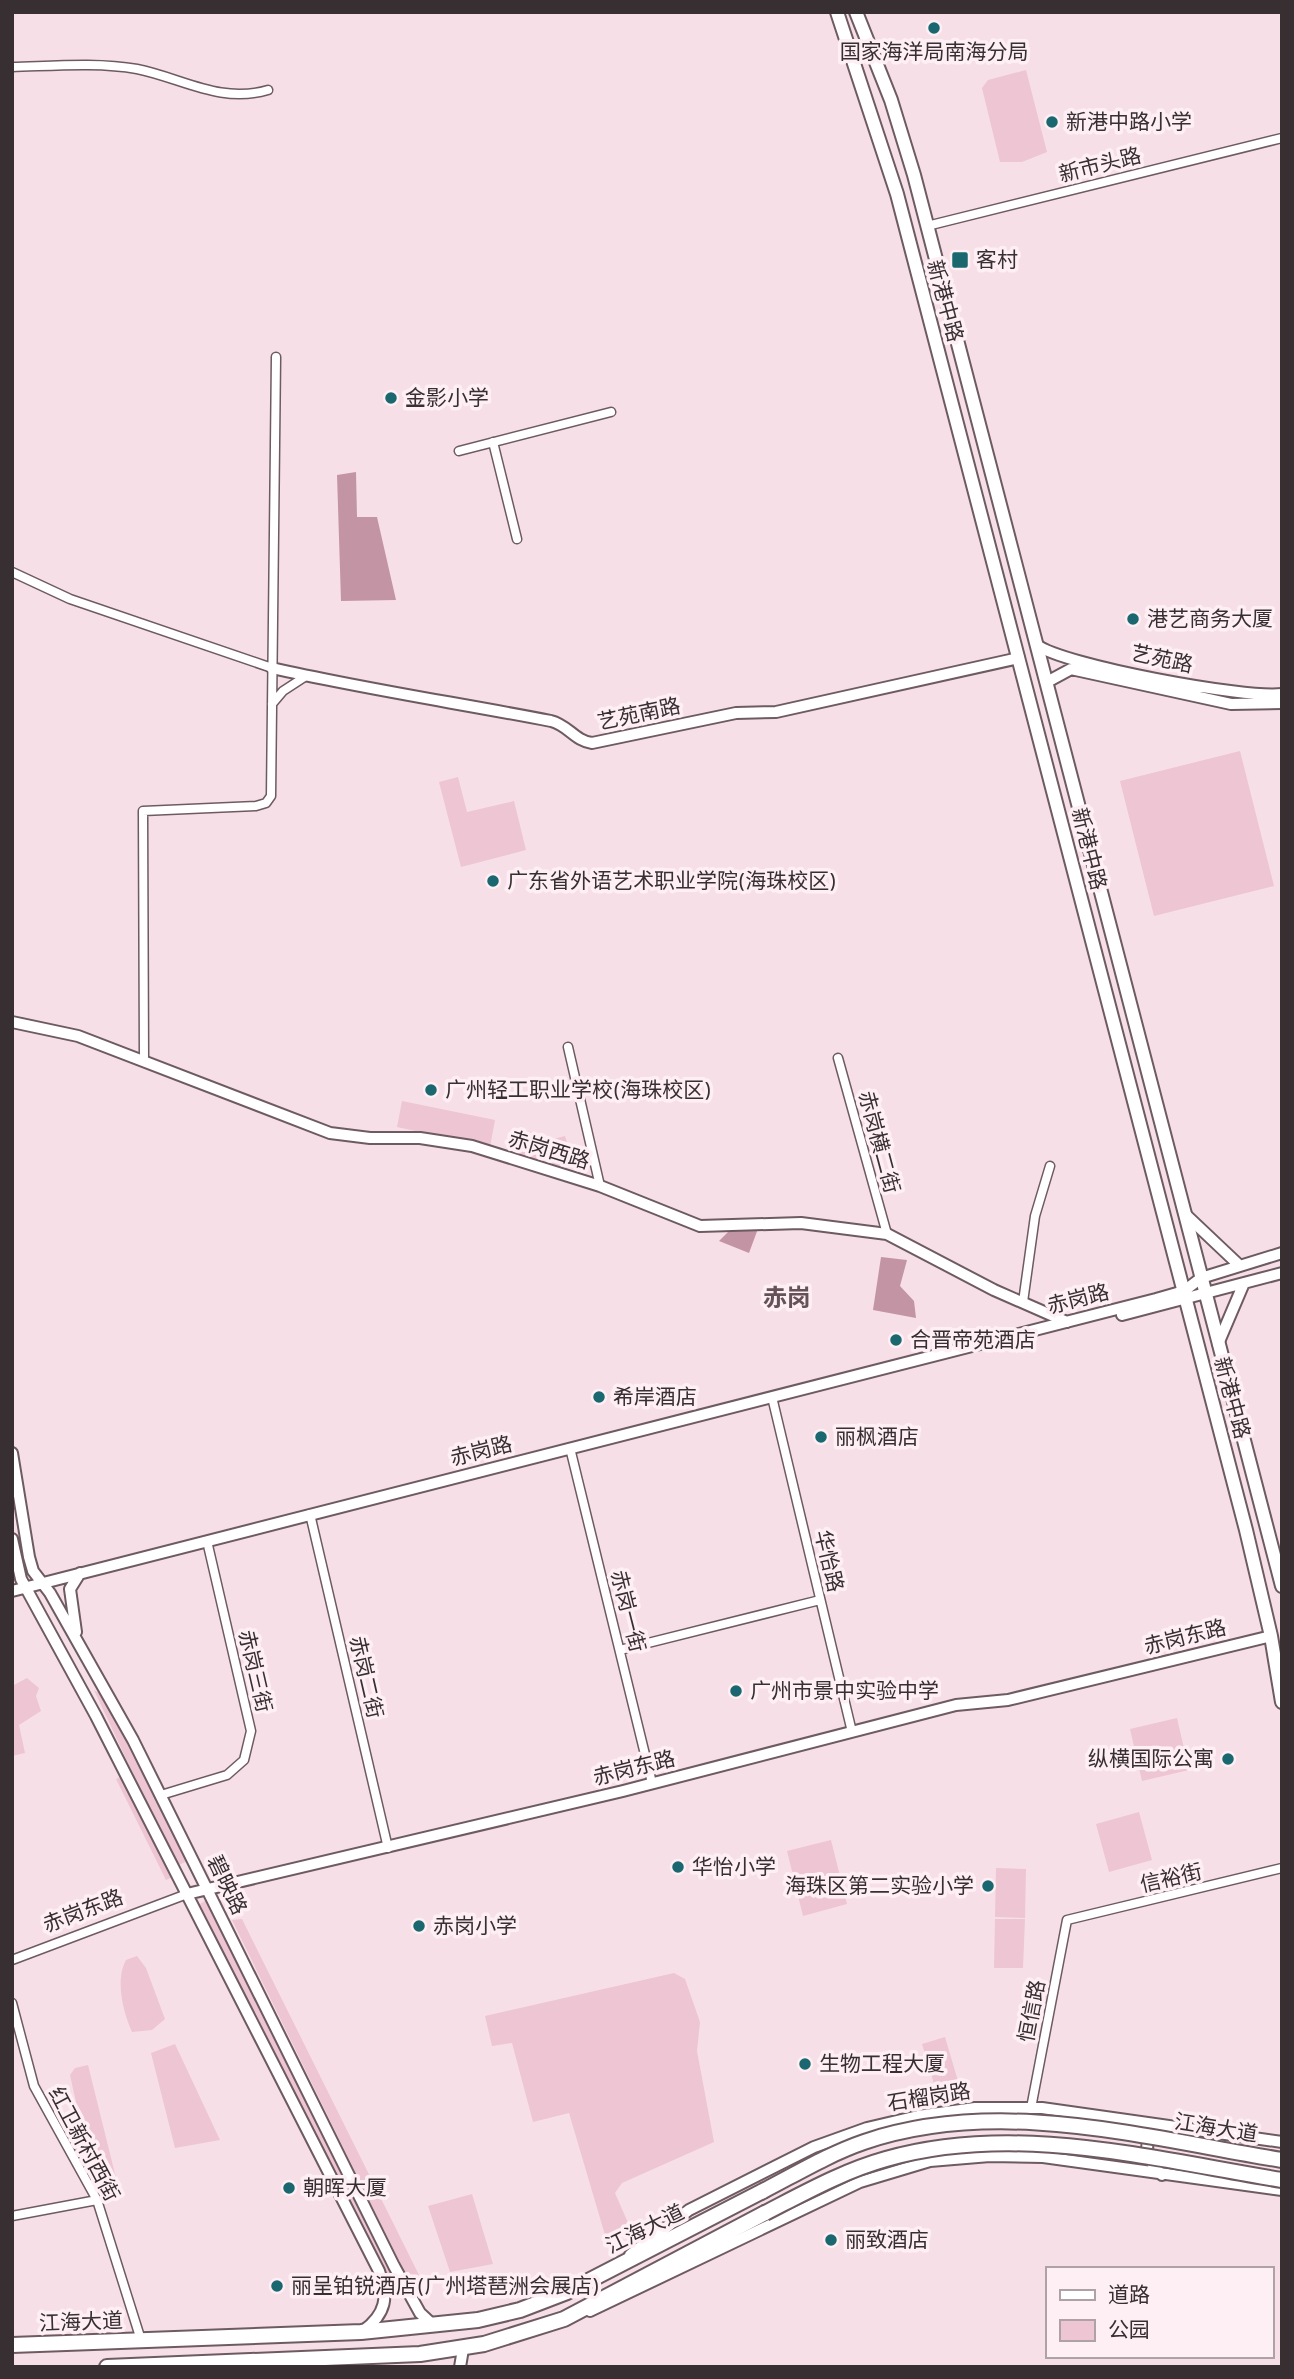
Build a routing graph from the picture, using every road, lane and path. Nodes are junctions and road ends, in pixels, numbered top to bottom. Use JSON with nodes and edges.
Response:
{"nodes":[{"id":1,"x":836,"y":12,"type":"edge"},
{"id":2,"x":858,"y":12,"type":"edge"},
{"id":3,"x":12,"y":67,"type":"edge"},
{"id":4,"x":268,"y":90,"type":"dead end"},
{"id":5,"x":1282,"y":138,"type":"edge"},
{"id":6,"x":927,"y":226,"type":"junction"},
{"id":7,"x":276,"y":357,"type":"dead end"},
{"id":8,"x":611,"y":412,"type":"dead end"},
{"id":9,"x":492,"y":443,"type":"junction"},
{"id":10,"x":459,"y":451,"type":"dead end"},
{"id":11,"x":517,"y":539,"type":"dead end"},
{"id":12,"x":12,"y":572,"type":"edge"},
{"id":13,"x":1037,"y":645,"type":"junction"},
{"id":14,"x":1018,"y":658,"type":"junction"},
{"id":15,"x":272,"y":668,"type":"junction"},
{"id":16,"x":306,"y":676,"type":"junction"},
{"id":17,"x":1047,"y":682,"type":"junction"},
{"id":18,"x":1282,"y":694,"type":"edge"},
{"id":19,"x":1282,"y":703,"type":"edge"},
{"id":20,"x":272,"y":704,"type":"junction"},
{"id":21,"x":12,"y":1022,"type":"edge"},
{"id":22,"x":568,"y":1047,"type":"dead end"},
{"id":23,"x":838,"y":1058,"type":"dead end"},
{"id":24,"x":144,"y":1060,"type":"junction"},
{"id":25,"x":1050,"y":1166,"type":"dead end"},
{"id":26,"x":600,"y":1186,"type":"junction"},
{"id":27,"x":1185,"y":1214,"type":"junction"},
{"id":28,"x":887,"y":1234,"type":"junction"},
{"id":29,"x":1282,"y":1254,"type":"edge"},
{"id":30,"x":1239,"y":1265,"type":"junction"},
{"id":31,"x":1282,"y":1273,"type":"edge"},
{"id":32,"x":1201,"y":1278,"type":"junction"},
{"id":33,"x":1244,"y":1283,"type":"junction"},
{"id":34,"x":1205,"y":1294,"type":"junction"},
{"id":35,"x":1185,"y":1295,"type":"junction"},
{"id":36,"x":1023,"y":1302,"type":"junction"},
{"id":37,"x":1067,"y":1322,"type":"junction"},
{"id":38,"x":1217,"y":1344,"type":"junction"},
{"id":39,"x":960,"y":1350,"type":"junction"},
{"id":40,"x":772,"y":1397,"type":"junction"},
{"id":41,"x":570,"y":1448,"type":"junction"},
{"id":42,"x":12,"y":1453,"type":"edge"},
{"id":43,"x":310,"y":1514,"type":"junction"},
{"id":44,"x":12,"y":1539,"type":"edge"},
{"id":45,"x":207,"y":1541,"type":"junction"},
{"id":46,"x":80,"y":1573,"type":"junction"},
{"id":47,"x":42,"y":1583,"type":"junction"},
{"id":48,"x":1282,"y":1586,"type":"edge"},
{"id":49,"x":25,"y":1587,"type":"junction"},
{"id":50,"x":12,"y":1591,"type":"edge"},
{"id":51,"x":820,"y":1600,"type":"junction"},
{"id":52,"x":1276,"y":1635,"type":"edge"},
{"id":53,"x":80,"y":1648,"type":"junction"},
{"id":54,"x":620,"y":1650,"type":"junction"},
{"id":55,"x":1280,"y":1672,"type":"edge"},
{"id":56,"x":1282,"y":1702,"type":"edge"},
{"id":57,"x":852,"y":1732,"type":"junction"},
{"id":58,"x":652,"y":1783,"type":"junction"},
{"id":59,"x":161,"y":1795,"type":"junction"},
{"id":60,"x":388,"y":1848,"type":"junction"},
{"id":61,"x":1282,"y":1868,"type":"edge"},
{"id":62,"x":207,"y":1889,"type":"junction"},
{"id":63,"x":187,"y":1894,"type":"junction"},
{"id":64,"x":1067,"y":1920,"type":"joint"},
{"id":65,"x":12,"y":1960,"type":"edge"},
{"id":66,"x":12,"y":2004,"type":"edge"},
{"id":67,"x":1031,"y":2108,"type":"junction"},
{"id":68,"x":1093,"y":2115,"type":"junction"},
{"id":69,"x":1166,"y":2125,"type":"junction"},
{"id":70,"x":1282,"y":2142,"type":"edge"},
{"id":71,"x":1282,"y":2160,"type":"edge"},
{"id":72,"x":1090,"y":2164,"type":"junction"},
{"id":73,"x":1162,"y":2175,"type":"junction"},
{"id":74,"x":1282,"y":2180,"type":"edge"},
{"id":75,"x":1282,"y":2190,"type":"edge"},
{"id":76,"x":97,"y":2200,"type":"junction"},
{"id":77,"x":12,"y":2216,"type":"edge"},
{"id":78,"x":618,"y":2265,"type":"junction"},
{"id":79,"x":564,"y":2319,"type":"junction"},
{"id":80,"x":434,"y":2326,"type":"junction"},
{"id":81,"x":361,"y":2332,"type":"junction"},
{"id":82,"x":141,"y":2340,"type":"junction"},
{"id":83,"x":12,"y":2345,"type":"edge"},
{"id":84,"x":463,"y":2348,"type":"junction"},
{"id":85,"x":210,"y":2365,"type":"edge"},
{"id":86,"x":107,"y":2367,"type":"edge"},
{"id":87,"x":460,"y":2367,"type":"edge"}],
"edges":[{"from":1,"to":14,"type":"main road","name":"新港中路"},
{"from":2,"to":6,"type":"main road","name":"新港中路"},
{"from":3,"to":4,"type":"street"},
{"from":5,"to":6,"type":"street","name":"新市头路"},
{"from":6,"to":13,"type":"main road","name":"新港中路"},
{"from":7,"to":15,"type":"street"},
{"from":8,"to":9,"type":"street"},
{"from":9,"to":10,"type":"street"},
{"from":9,"to":11,"type":"street"},
{"from":12,"to":15,"type":"street"},
{"from":13,"to":17,"type":"main road","name":"新港中路"},
{"from":13,"to":18,"type":"street","name":"艺苑路"},
{"from":14,"to":16,"type":"street","name":"艺苑南路"},
{"from":14,"to":35,"type":"main road","name":"新港中路"},
{"from":15,"to":16,"type":"street","name":"艺苑南路"},
{"from":15,"to":20,"type":"street"},
{"from":16,"to":20,"type":"street"},
{"from":17,"to":19,"type":"street","name":"艺苑路"},
{"from":17,"to":27,"type":"main road","name":"新港中路"},
{"from":20,"to":24,"type":"street"},
{"from":21,"to":24,"type":"street","name":"赤岗西路"},
{"from":22,"to":26,"type":"street"},
{"from":23,"to":28,"type":"street","name":"赤岗横二街"},
{"from":24,"to":26,"type":"street","name":"赤岗西路"},
{"from":25,"to":36,"type":"street"},
{"from":26,"to":28,"type":"street","name":"赤岗西路"},
{"from":27,"to":30,"type":"street"},
{"from":27,"to":32,"type":"main road","name":"新港中路"},
{"from":28,"to":36,"type":"street","name":"赤岗西路"},
{"from":29,"to":30,"type":"street","name":"赤岗路"},
{"from":30,"to":32,"type":"street","name":"赤岗路"},
{"from":31,"to":33,"type":"street","name":"赤岗路"},
{"from":32,"to":34,"type":"main road","name":"新港中路"},
{"from":32,"to":35,"type":"street","name":"赤岗路"},
{"from":33,"to":34,"type":"street","name":"赤岗路"},
{"from":33,"to":38,"type":"street"},
{"from":34,"to":35,"type":"street","name":"赤岗路"},
{"from":34,"to":38,"type":"main road","name":"新港中路"},
{"from":35,"to":37,"type":"street","name":"赤岗路"},
{"from":35,"to":39,"type":"street","name":"赤岗路"},
{"from":35,"to":52,"type":"main road","name":"新港中路"},
{"from":36,"to":37,"type":"street","name":"赤岗西路"},
{"from":37,"to":39,"type":"street","name":"赤岗路"},
{"from":38,"to":48,"type":"main road","name":"新港中路"},
{"from":39,"to":40,"type":"street","name":"赤岗路"},
{"from":40,"to":41,"type":"street","name":"赤岗路"},
{"from":40,"to":51,"type":"street","name":"华怡路"},
{"from":41,"to":43,"type":"street","name":"赤岗路"},
{"from":41,"to":54,"type":"street","name":"赤岗一街"},
{"from":42,"to":47,"type":"street","name":"碧映路"},
{"from":43,"to":45,"type":"street","name":"赤岗路"},
{"from":43,"to":60,"type":"street","name":"赤岗二街"},
{"from":44,"to":49,"type":"street","name":"碧映路"},
{"from":45,"to":46,"type":"street","name":"赤岗路"},
{"from":45,"to":59,"type":"street","name":"赤岗三街"},
{"from":46,"to":47,"type":"street","name":"赤岗路"},
{"from":46,"to":53,"type":"street"},
{"from":47,"to":49,"type":"street","name":"赤岗路"},
{"from":47,"to":53,"type":"street","name":"碧映路"},
{"from":49,"to":50,"type":"street","name":"赤岗路"},
{"from":49,"to":63,"type":"street","name":"碧映路"},
{"from":51,"to":54,"type":"street"},
{"from":51,"to":57,"type":"street","name":"华怡路"},
{"from":52,"to":55,"type":"main road","name":"新港中路"},
{"from":52,"to":57,"type":"street","name":"赤岗东路"},
{"from":53,"to":59,"type":"street","name":"碧映路"},
{"from":54,"to":58,"type":"street","name":"赤岗一街"},
{"from":55,"to":56,"type":"main road","name":"新港中路"},
{"from":57,"to":58,"type":"street","name":"赤岗东路"},
{"from":58,"to":60,"type":"street","name":"赤岗东路"},
{"from":59,"to":62,"type":"street","name":"碧映路"},
{"from":60,"to":62,"type":"street","name":"赤岗东路"},
{"from":61,"to":64,"type":"street","name":"信裕街"},
{"from":62,"to":63,"type":"street","name":"赤岗东路"},
{"from":62,"to":80,"type":"street","name":"碧映路"},
{"from":63,"to":65,"type":"street","name":"赤岗东路"},
{"from":63,"to":81,"type":"street","name":"碧映路"},
{"from":64,"to":67,"type":"street","name":"恒信路"},
{"from":66,"to":76,"type":"street","name":"红卫新村西街"},
{"from":67,"to":68,"type":"street","name":"石榴岗路"},
{"from":67,"to":78,"type":"street","name":"石榴岗路"},
{"from":68,"to":69,"type":"street","name":"石榴岗路"},
{"from":68,"to":72,"type":"street"},
{"from":69,"to":70,"type":"street","name":"石榴岗路"},
{"from":69,"to":73,"type":"street"},
{"from":71,"to":78,"type":"highway","name":"江海大道","bridge":true},
{"from":72,"to":73,"type":"street"},
{"from":72,"to":79,"type":"street"},
{"from":73,"to":75,"type":"street"},
{"from":74,"to":79,"type":"highway","name":"江海大道","bridge":true},
{"from":76,"to":77,"type":"street"},
{"from":76,"to":82,"type":"street","name":"红卫新村西街"},
{"from":78,"to":80,"type":"highway","name":"江海大道"},
{"from":79,"to":84,"type":"highway","name":"江海大道"},
{"from":80,"to":81,"type":"highway","name":"江海大道"},
{"from":81,"to":82,"type":"highway","name":"江海大道"},
{"from":82,"to":83,"type":"highway","name":"江海大道"},
{"from":84,"to":85,"type":"highway","name":"江海大道"},
{"from":84,"to":87,"type":"street"},
{"from":85,"to":86,"type":"highway","name":"江海大道"}]}
